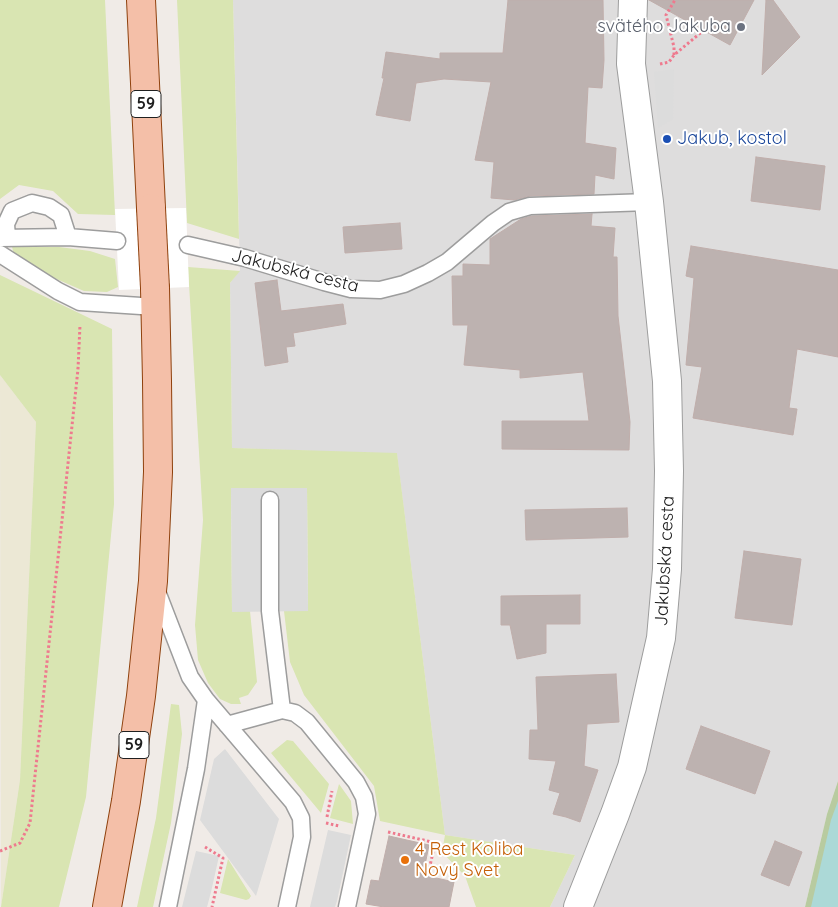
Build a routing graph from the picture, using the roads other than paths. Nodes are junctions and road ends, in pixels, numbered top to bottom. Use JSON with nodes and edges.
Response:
{"nodes":[{"id":1,"x":141,"y":0,"type":"edge"},
{"id":2,"x":633,"y":0,"type":"edge"},
{"id":3,"x":649,"y":202,"type":"junction"},
{"id":4,"x":68,"y":237,"type":"junction"},
{"id":5,"x":4,"y":238,"type":"edge"},
{"id":6,"x":117,"y":241,"type":"dead end"},
{"id":7,"x":188,"y":245,"type":"dead end"},
{"id":8,"x":0,"y":254,"type":"edge"},
{"id":9,"x":155,"y":298,"type":"junction"},
{"id":10,"x":270,"y":500,"type":"dead end"},
{"id":11,"x":152,"y":581,"type":"junction"},
{"id":12,"x":206,"y":700,"type":"junction"},
{"id":13,"x":282,"y":710,"type":"junction"},
{"id":14,"x":227,"y":725,"type":"junction"},
{"id":15,"x":107,"y":907,"type":"edge"},
{"id":16,"x":168,"y":907,"type":"edge"},
{"id":17,"x":287,"y":907,"type":"edge"},
{"id":18,"x":348,"y":907,"type":"edge"},
{"id":19,"x":578,"y":907,"type":"edge"}],
"edges":[{"from":1,"to":9,"type":"main road","number":"59","bridge":true},
{"from":2,"to":3,"type":"street","name":"Jakubská cesta"},
{"from":3,"to":7,"type":"lane","name":"Jakubská cesta"},
{"from":3,"to":19,"type":"street","name":"Jakubská cesta"},
{"from":4,"to":5,"type":"lane"},
{"from":4,"to":5,"type":"lane"},
{"from":4,"to":6,"type":"lane"},
{"from":8,"to":9,"type":"lane"},
{"from":9,"to":11,"type":"main road","number":"59"},
{"from":10,"to":13,"type":"lane"},
{"from":11,"to":12,"type":"lane"},
{"from":11,"to":15,"type":"main road","number":"59"},
{"from":12,"to":14,"type":"lane"},
{"from":12,"to":16,"type":"lane"},
{"from":13,"to":14,"type":"lane"},
{"from":13,"to":18,"type":"lane"},
{"from":14,"to":17,"type":"lane"}]}
